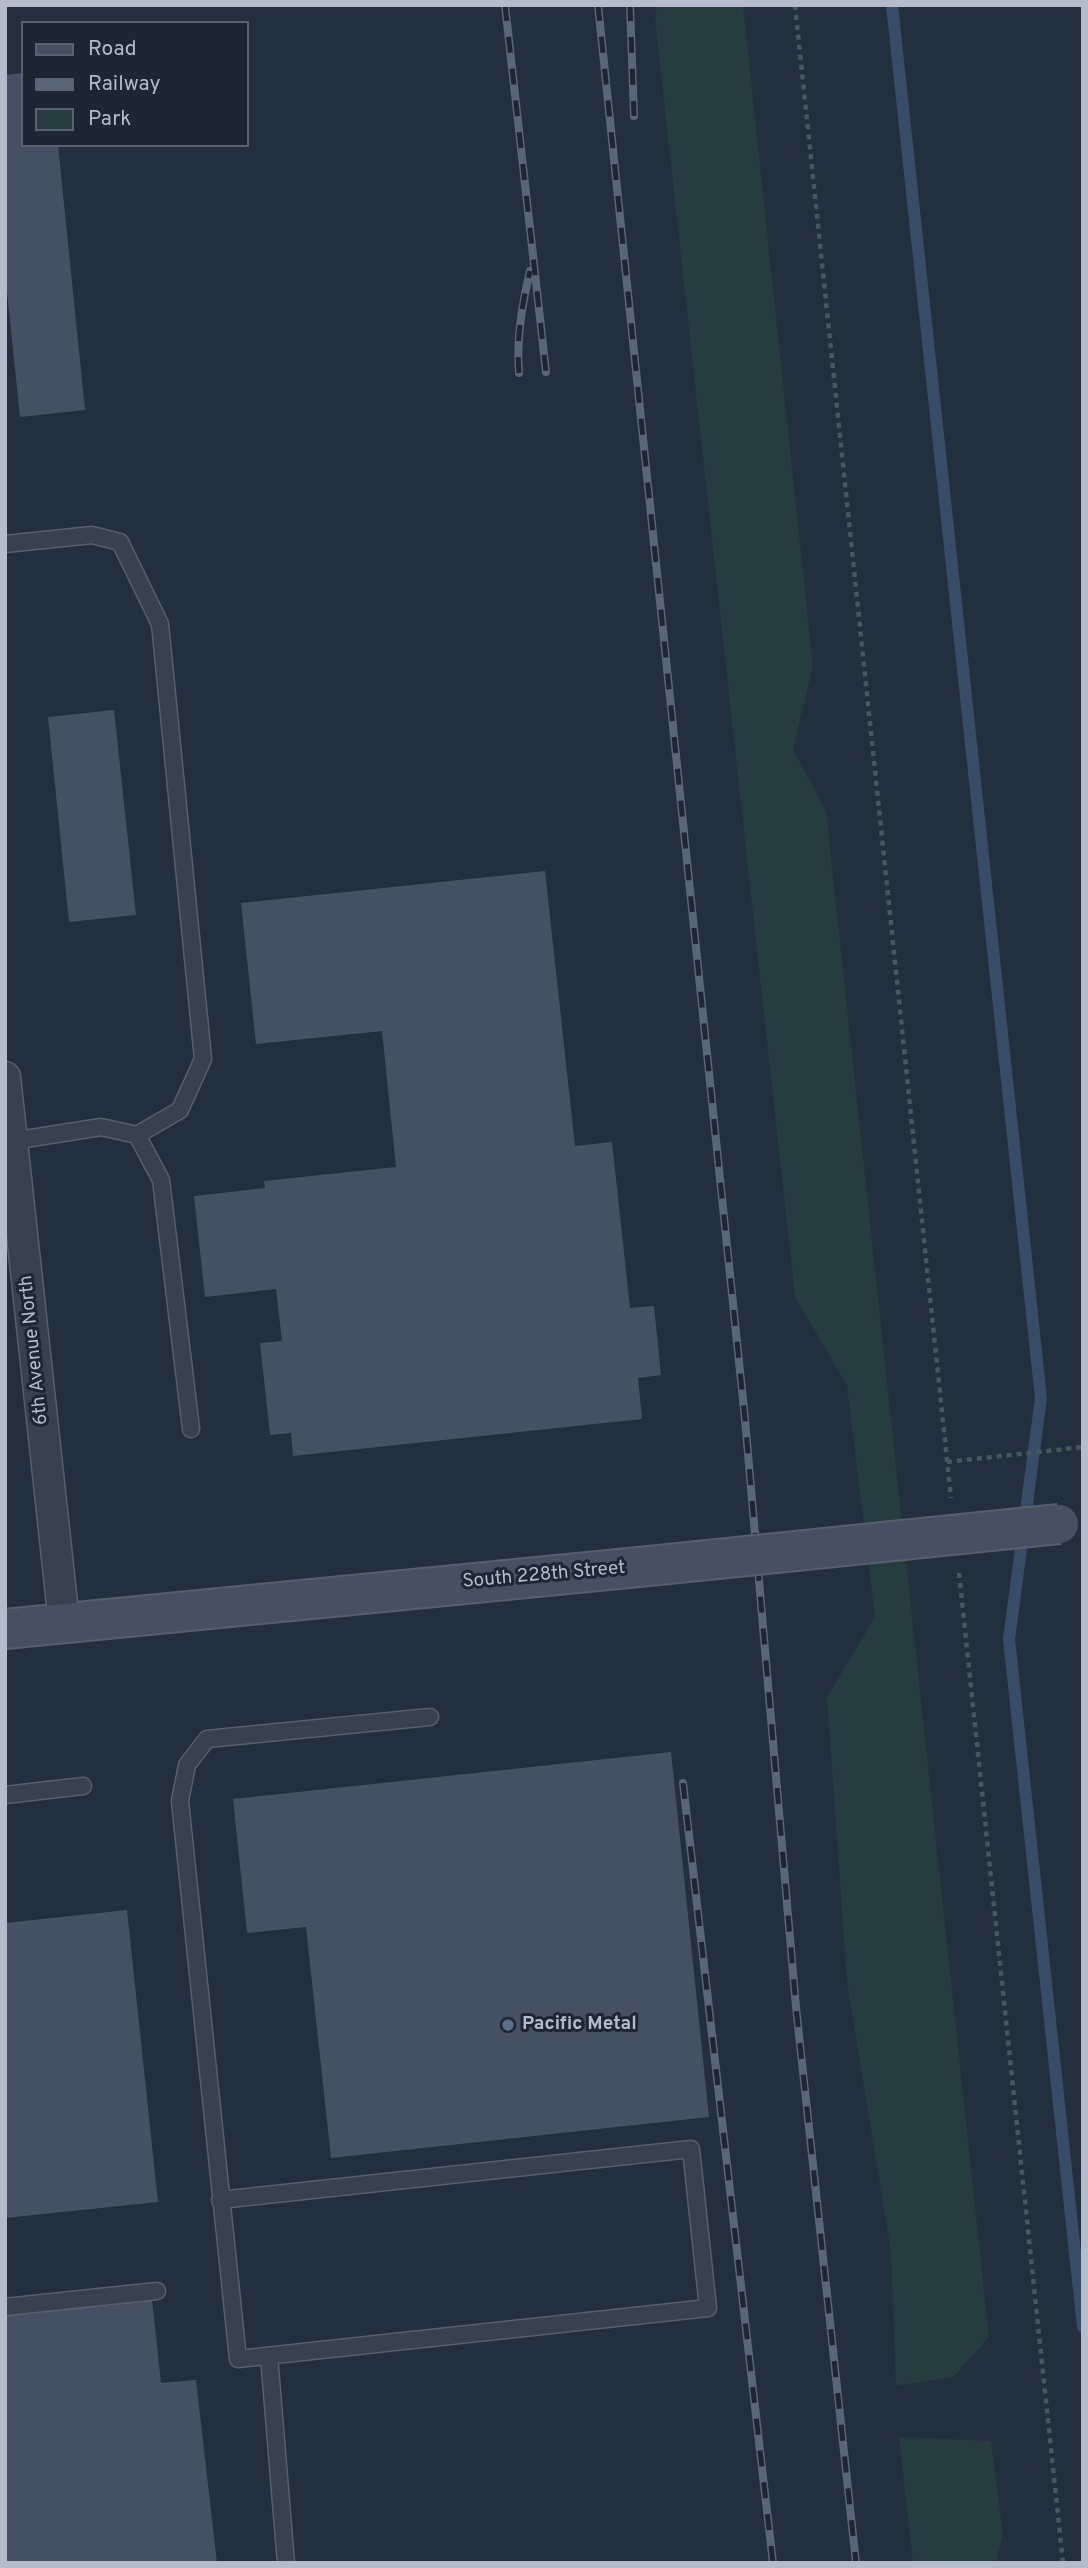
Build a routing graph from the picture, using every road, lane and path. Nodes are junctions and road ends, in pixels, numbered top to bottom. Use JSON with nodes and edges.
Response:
{"nodes":[{"id":1,"x":795,"y":5,"type":"edge"},
{"id":2,"x":5,"y":544,"type":"edge"},
{"id":3,"x":5,"y":1077,"type":"edge"},
{"id":4,"x":137,"y":1135,"type":"junction"},
{"id":5,"x":12,"y":1140,"type":"junction"},
{"id":6,"x":191,"y":1429,"type":"dead end"},
{"id":7,"x":1083,"y":1447,"type":"edge"},
{"id":8,"x":947,"y":1462,"type":"junction"},
{"id":9,"x":951,"y":1503,"type":"dead end"},
{"id":10,"x":1071,"y":1522,"type":"edge"},
{"id":11,"x":959,"y":1572,"type":"dead end"},
{"id":12,"x":64,"y":1622,"type":"junction"},
{"id":13,"x":5,"y":1629,"type":"edge"},
{"id":14,"x":430,"y":1717,"type":"dead end"},
{"id":15,"x":83,"y":1786,"type":"dead end"},
{"id":16,"x":5,"y":1795,"type":"edge"},
{"id":17,"x":220,"y":2200,"type":"junction"},
{"id":18,"x":157,"y":2291,"type":"dead end"},
{"id":19,"x":5,"y":2307,"type":"edge"},
{"id":20,"x":269,"y":2356,"type":"junction"},
{"id":21,"x":286,"y":2563,"type":"edge"},
{"id":22,"x":1063,"y":2563,"type":"edge"}],
"edges":[{"from":1,"to":8,"type":"path"},
{"from":2,"to":4,"type":"lane"},
{"from":3,"to":5,"type":"street","name":"6th Avenue North"},
{"from":4,"to":5,"type":"lane"},
{"from":4,"to":6,"type":"lane"},
{"from":5,"to":12,"type":"street","name":"6th Avenue North"},
{"from":7,"to":8,"type":"path"},
{"from":8,"to":9,"type":"path"},
{"from":10,"to":12,"type":"main road","name":"South 228th Street","bridge":true},
{"from":11,"to":22,"type":"path"},
{"from":12,"to":13,"type":"main road","name":"South 228th Street"},
{"from":14,"to":17,"type":"lane"},
{"from":15,"to":16,"type":"lane"},
{"from":17,"to":20,"type":"lane"},
{"from":17,"to":20,"type":"lane"},
{"from":18,"to":19,"type":"lane"},
{"from":20,"to":21,"type":"lane"}]}
